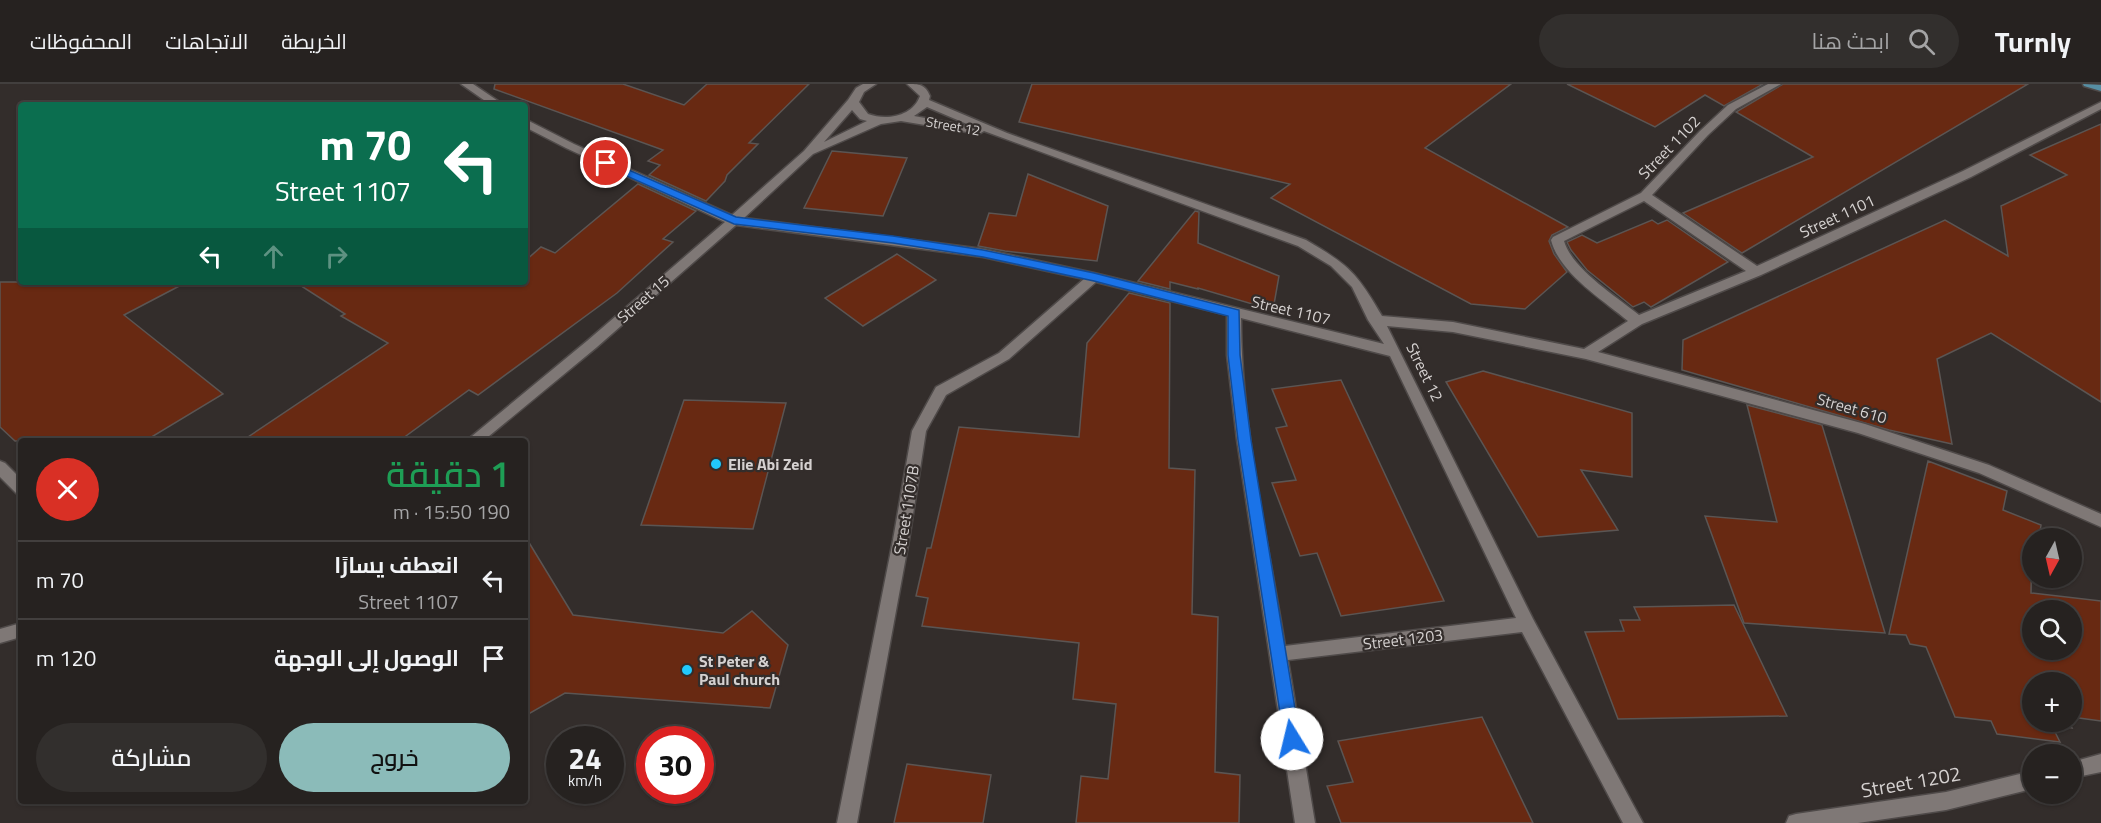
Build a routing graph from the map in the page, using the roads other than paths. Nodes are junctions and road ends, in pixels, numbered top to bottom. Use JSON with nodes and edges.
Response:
{"nodes":[{"id":1,"x":466,"y":84,"type":"edge"},
{"id":2,"x":869,"y":84,"type":"edge"},
{"id":3,"x":912,"y":84,"type":"edge"},
{"id":4,"x":1776,"y":84,"type":"edge"},
{"id":5,"x":2088,"y":84,"type":"edge"},
{"id":6,"x":2101,"y":88,"type":"edge"},
{"id":7,"x":493,"y":102,"type":"edge"},
{"id":8,"x":853,"y":102,"type":"junction"},
{"id":9,"x":925,"y":102,"type":"junction"},
{"id":10,"x":2101,"y":105,"type":"edge"},
{"id":11,"x":903,"y":118,"type":"junction"},
{"id":12,"x":879,"y":120,"type":"junction"},
{"id":13,"x":528,"y":124,"type":"edge"},
{"id":14,"x":1003,"y":135,"type":"junction"},
{"id":15,"x":808,"y":153,"type":"junction"},
{"id":16,"x":1644,"y":196,"type":"junction"},
{"id":17,"x":734,"y":220,"type":"junction"},
{"id":18,"x":1756,"y":272,"type":"junction"},
{"id":19,"x":1094,"y":277,"type":"junction"},
{"id":20,"x":1234,"y":313,"type":"junction"},
{"id":21,"x":1376,"y":320,"type":"junction"},
{"id":22,"x":1637,"y":321,"type":"junction"},
{"id":23,"x":1395,"y":352,"type":"junction"},
{"id":24,"x":1586,"y":354,"type":"junction"},
{"id":25,"x":477,"y":438,"type":"edge"},
{"id":26,"x":0,"y":467,"type":"edge"},
{"id":27,"x":18,"y":486,"type":"edge"},
{"id":28,"x":2101,"y":521,"type":"edge"},
{"id":29,"x":1527,"y":624,"type":"junction"},
{"id":30,"x":18,"y":631,"type":"edge"},
{"id":31,"x":0,"y":636,"type":"edge"},
{"id":32,"x":1279,"y":654,"type":"junction"},
{"id":33,"x":2101,"y":763,"type":"edge"},
{"id":34,"x":2082,"y":768,"type":"edge"},
{"id":35,"x":2022,"y":782,"type":"edge"},
{"id":36,"x":847,"y":823,"type":"edge"},
{"id":37,"x":1305,"y":823,"type":"edge"},
{"id":38,"x":1633,"y":823,"type":"edge"},
{"id":39,"x":1796,"y":823,"type":"edge"}],
"edges":[{"from":1,"to":7,"type":"street"},
{"from":2,"to":8,"type":"street","name":"Street 15"},
{"from":3,"to":9,"type":"street"},
{"from":4,"to":16,"type":"street","name":"Street 1102"},
{"from":5,"to":6,"type":"main road"},
{"from":8,"to":12,"type":"street"},
{"from":8,"to":15,"type":"street","name":"Street 15"},
{"from":9,"to":11,"type":"street"},
{"from":9,"to":14,"type":"street","name":"Street 12"},
{"from":10,"to":18,"type":"street","name":"Street 1101"},
{"from":11,"to":12,"type":"street","name":"Street 12"},
{"from":11,"to":14,"type":"street","name":"Street 12"},
{"from":12,"to":15,"type":"street","name":"Street 15"},
{"from":13,"to":17,"type":"street","name":"Street 1107"},
{"from":14,"to":21,"type":"street","name":"Street 12"},
{"from":15,"to":17,"type":"street","name":"Street 15"},
{"from":16,"to":18,"type":"street"},
{"from":16,"to":22,"type":"street","name":"Street 1102"},
{"from":17,"to":19,"type":"street","name":"Street 1107"},
{"from":17,"to":25,"type":"street","name":"Street 15"},
{"from":18,"to":22,"type":"street","name":"Street 1101"},
{"from":19,"to":20,"type":"street","name":"Street 1107"},
{"from":19,"to":36,"type":"street","name":"Street 1107B"},
{"from":20,"to":23,"type":"street","name":"Street 1107"},
{"from":20,"to":32,"type":"street"},
{"from":21,"to":23,"type":"street","name":"Street 12"},
{"from":21,"to":24,"type":"street"},
{"from":22,"to":24,"type":"street","name":"Street 1101"},
{"from":23,"to":29,"type":"street","name":"Street 12"},
{"from":24,"to":28,"type":"street","name":"Street 610"},
{"from":26,"to":27,"type":"street"},
{"from":29,"to":32,"type":"street","name":"Street 1203"},
{"from":29,"to":38,"type":"street","name":"Street 12"},
{"from":30,"to":31,"type":"street"},
{"from":32,"to":37,"type":"street"},
{"from":33,"to":34,"type":"street"},
{"from":35,"to":39,"type":"street","name":"Street 1202"}]}
